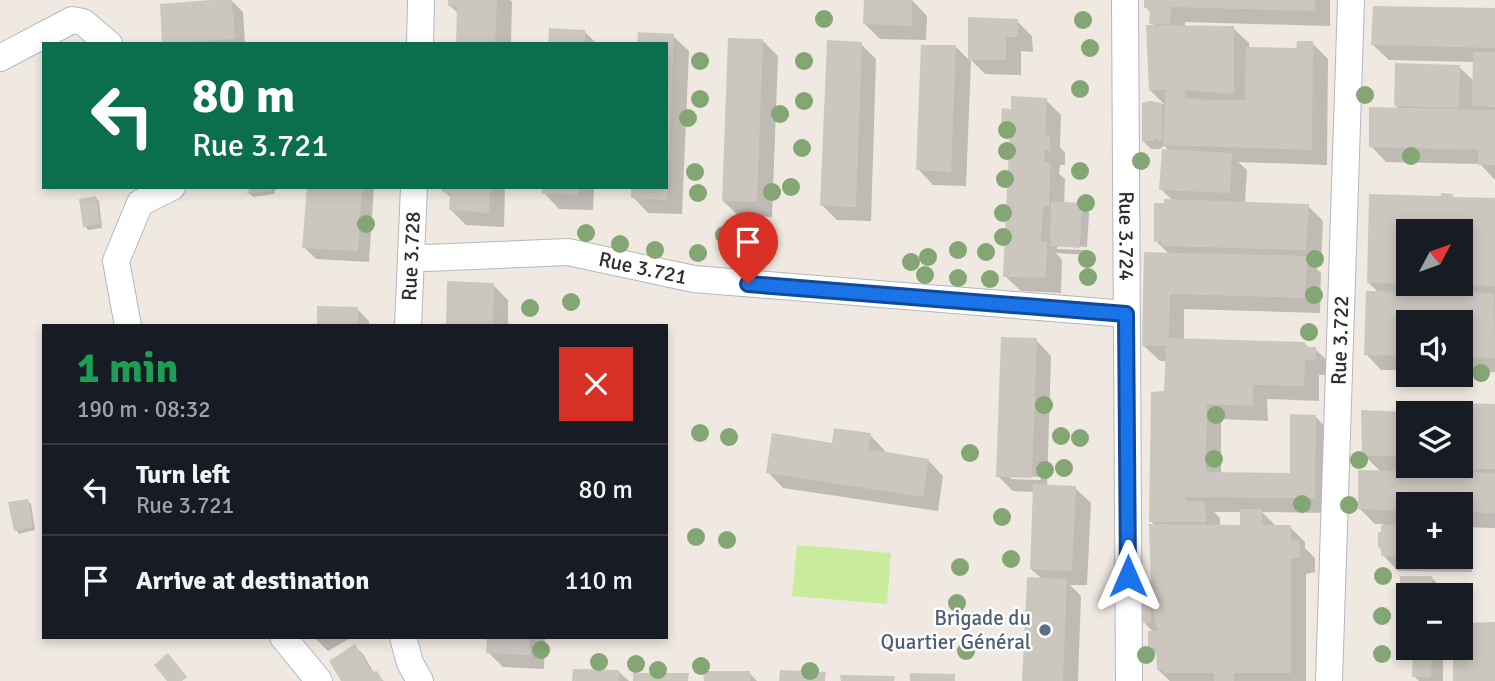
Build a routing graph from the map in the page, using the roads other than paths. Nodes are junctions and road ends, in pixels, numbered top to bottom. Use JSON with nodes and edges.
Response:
{"nodes":[{"id":1,"x":421,"y":0,"type":"edge"},
{"id":2,"x":1125,"y":0,"type":"edge"},
{"id":3,"x":1350,"y":0,"type":"edge"},
{"id":4,"x":107,"y":42,"type":"edge"},
{"id":5,"x":419,"y":42,"type":"edge"},
{"id":6,"x":0,"y":58,"type":"edge"},
{"id":7,"x":164,"y":189,"type":"edge"},
{"id":8,"x":414,"y":189,"type":"edge"},
{"id":9,"x":141,"y":195,"type":"edge"},
{"id":10,"x":411,"y":255,"type":"junction"},
{"id":11,"x":1126,"y":314,"type":"junction"},
{"id":12,"x":128,"y":324,"type":"edge"},
{"id":13,"x":408,"y":324,"type":"edge"},
{"id":14,"x":285,"y":639,"type":"edge"},
{"id":15,"x":404,"y":639,"type":"edge"},
{"id":16,"x":319,"y":681,"type":"edge"},
{"id":17,"x":420,"y":681,"type":"edge"},
{"id":18,"x":1129,"y":681,"type":"edge"},
{"id":19,"x":1329,"y":681,"type":"edge"}],
"edges":[{"from":1,"to":5,"type":"street"},
{"from":2,"to":11,"type":"street","name":"Rue 3.724"},
{"from":3,"to":19,"type":"street","name":"Rue 3.722"},
{"from":4,"to":6,"type":"street"},
{"from":7,"to":9,"type":"street"},
{"from":8,"to":10,"type":"street","name":"Rue 3.728"},
{"from":9,"to":12,"type":"street"},
{"from":10,"to":11,"type":"street","name":"Rue 3.721"},
{"from":10,"to":13,"type":"street","name":"Rue 3.728"},
{"from":11,"to":18,"type":"street","name":"Rue 3.724"},
{"from":14,"to":16,"type":"street"},
{"from":15,"to":17,"type":"street"}]}
